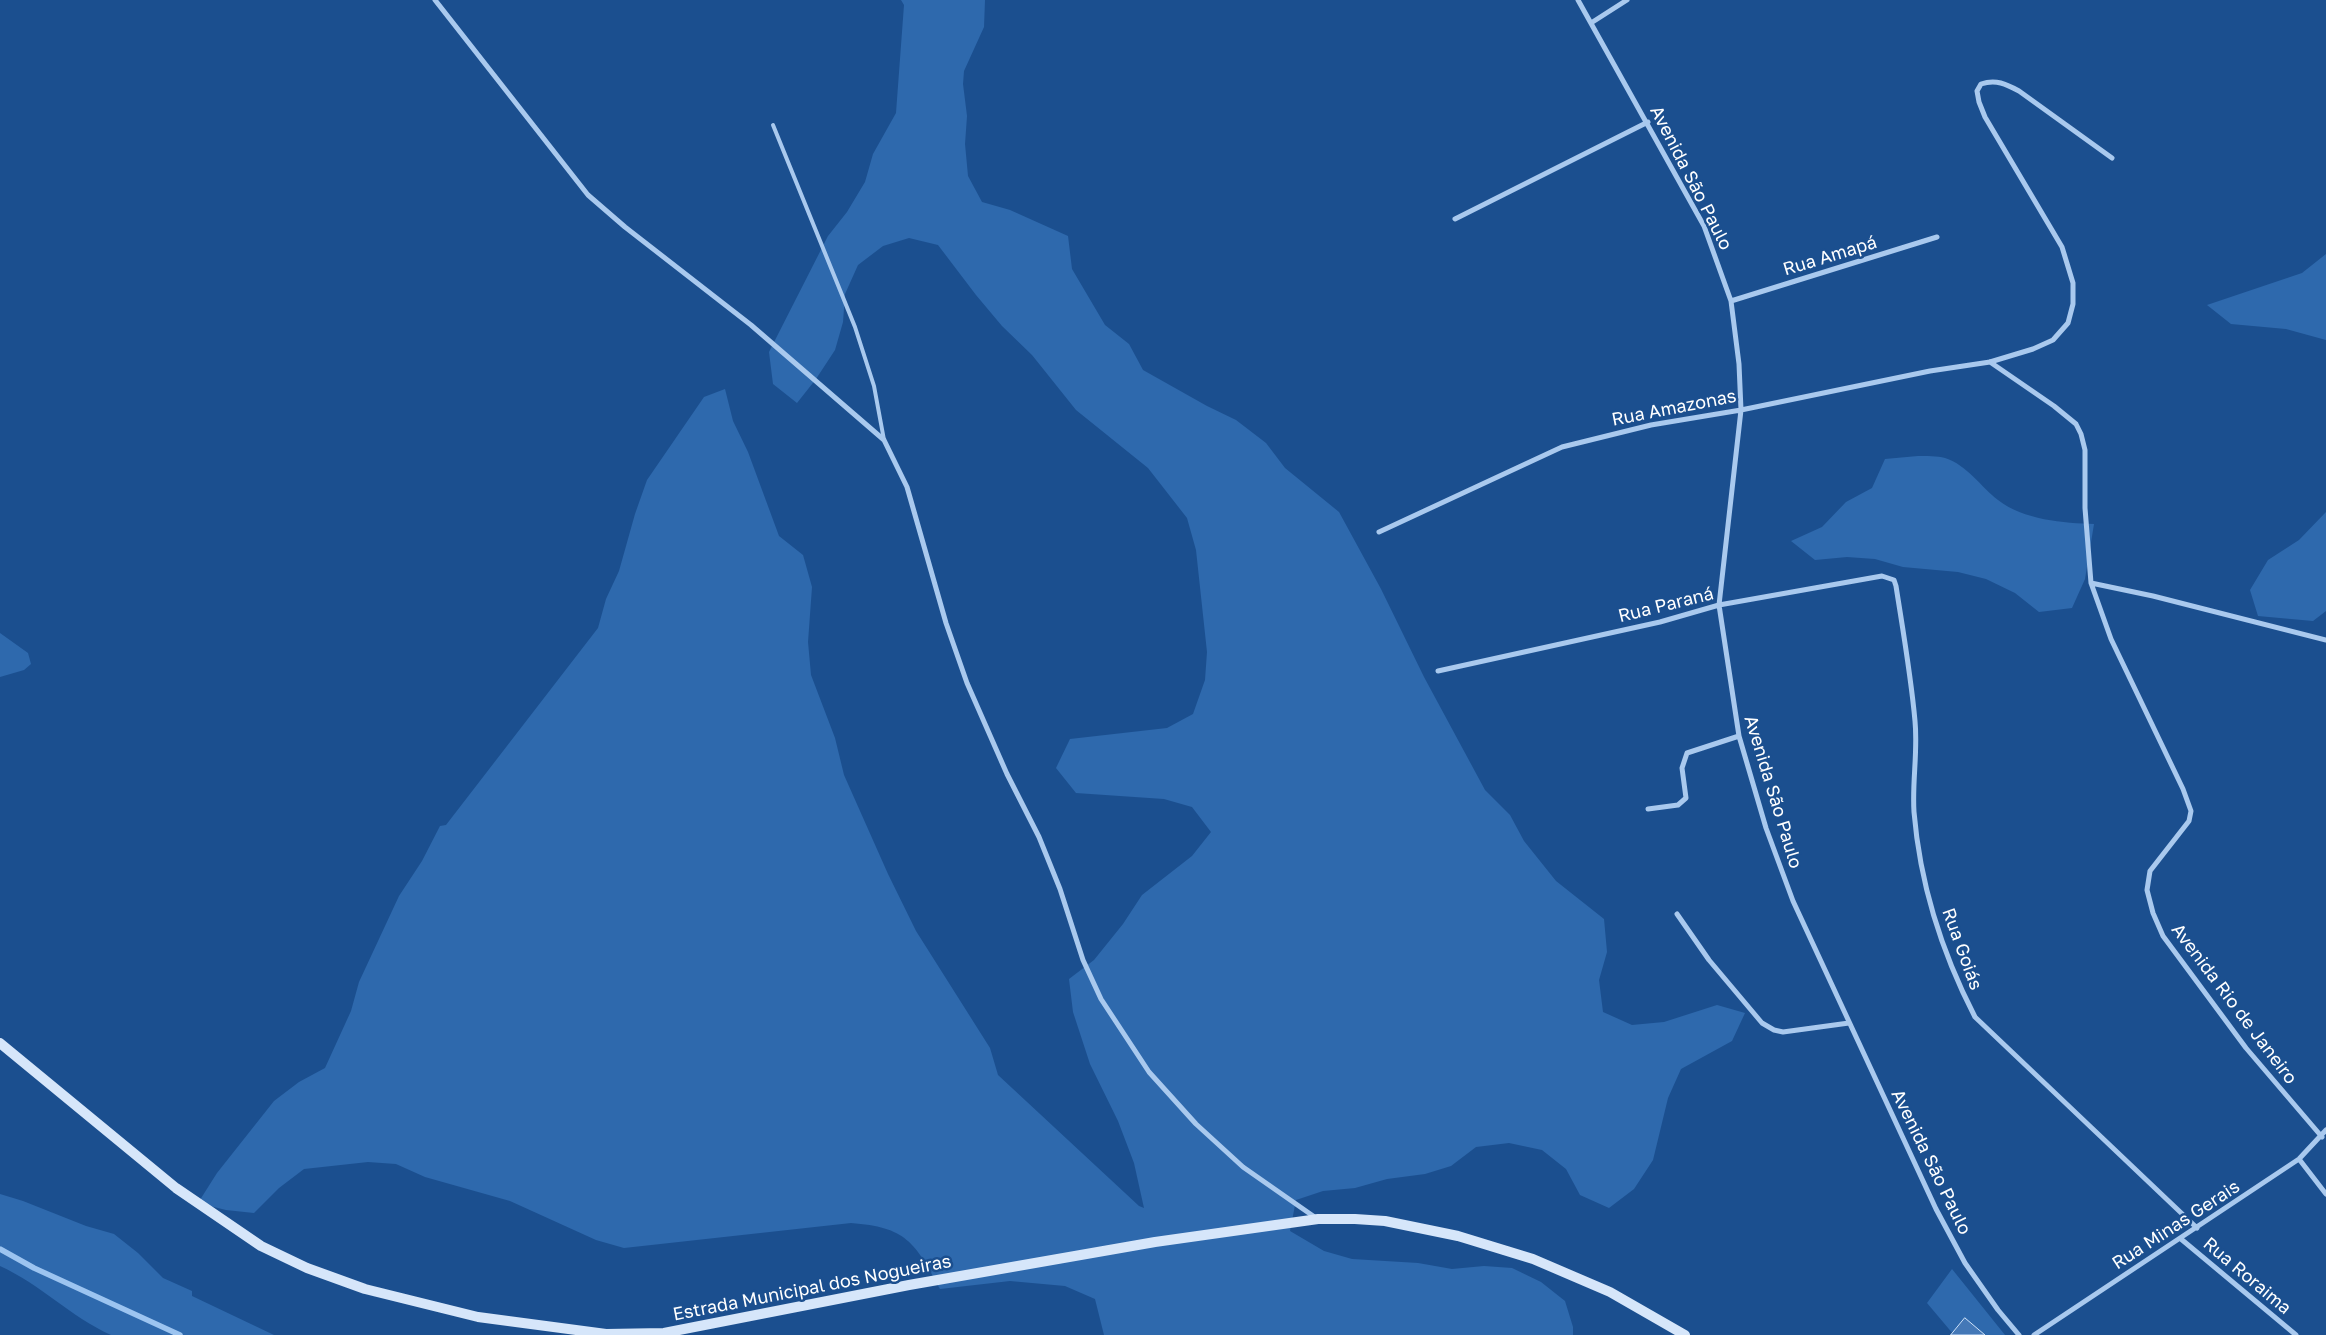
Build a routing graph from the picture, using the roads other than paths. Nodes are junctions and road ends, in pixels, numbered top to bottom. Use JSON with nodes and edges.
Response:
{"nodes":[{"id":1,"x":435,"y":0,"type":"edge"},
{"id":2,"x":1578,"y":0,"type":"edge"},
{"id":3,"x":1627,"y":0,"type":"edge"},
{"id":4,"x":1591,"y":23,"type":"junction"},
{"id":5,"x":1648,"y":122,"type":"junction"},
{"id":6,"x":773,"y":125,"type":"dead end"},
{"id":7,"x":2112,"y":158,"type":"dead end"},
{"id":8,"x":1455,"y":219,"type":"dead end"},
{"id":9,"x":1937,"y":237,"type":"dead end"},
{"id":10,"x":1731,"y":301,"type":"junction"},
{"id":11,"x":1990,"y":362,"type":"junction"},
{"id":12,"x":1741,"y":410,"type":"junction"},
{"id":13,"x":884,"y":440,"type":"junction"},
{"id":14,"x":1379,"y":532,"type":"dead end"},
{"id":15,"x":2091,"y":583,"type":"junction"},
{"id":16,"x":1896,"y":586,"type":"joint"},
{"id":17,"x":1719,"y":605,"type":"junction"},
{"id":18,"x":2326,"y":640,"type":"edge"},
{"id":19,"x":1438,"y":671,"type":"dead end"},
{"id":20,"x":1739,"y":736,"type":"junction"},
{"id":21,"x":1648,"y":809,"type":"dead end"},
{"id":22,"x":1676,"y":914,"type":"dead end"},
{"id":23,"x":1849,"y":1023,"type":"junction"},
{"id":24,"x":0,"y":1043,"type":"edge"},
{"id":25,"x":2326,"y":1130,"type":"edge"},
{"id":26,"x":2322,"y":1137,"type":"junction"},
{"id":27,"x":2299,"y":1159,"type":"junction"},
{"id":28,"x":2326,"y":1194,"type":"edge"},
{"id":29,"x":1318,"y":1219,"type":"junction"},
{"id":30,"x":2197,"y":1228,"type":"junction"},
{"id":31,"x":2181,"y":1239,"type":"junction"},
{"id":32,"x":1683,"y":1334,"type":"edge"},
{"id":33,"x":2019,"y":1335,"type":"edge"},
{"id":34,"x":2034,"y":1335,"type":"edge"},
{"id":35,"x":2296,"y":1335,"type":"edge"}],
"edges":[{"from":1,"to":13,"type":"street"},
{"from":2,"to":4,"type":"street","name":"Avenida São Paulo"},
{"from":3,"to":4,"type":"street"},
{"from":4,"to":5,"type":"street","name":"Avenida São Paulo"},
{"from":5,"to":8,"type":"street"},
{"from":5,"to":10,"type":"street","name":"Avenida São Paulo"},
{"from":6,"to":13,"type":"lane"},
{"from":7,"to":11,"type":"street","name":"Rua Amazonas"},
{"from":9,"to":10,"type":"street","name":"Rua Amapá"},
{"from":10,"to":12,"type":"street","name":"Avenida São Paulo"},
{"from":11,"to":12,"type":"street","name":"Rua Amazonas"},
{"from":11,"to":15,"type":"street","name":"Avenida Rio de Janeiro"},
{"from":12,"to":14,"type":"street","name":"Rua Amazonas"},
{"from":12,"to":17,"type":"street","name":"Avenida São Paulo"},
{"from":13,"to":29,"type":"street"},
{"from":15,"to":18,"type":"street"},
{"from":15,"to":26,"type":"street","name":"Avenida Rio de Janeiro"},
{"from":16,"to":17,"type":"street","name":"Rua Paraná"},
{"from":16,"to":30,"type":"street","name":"Rua Goiás"},
{"from":17,"to":19,"type":"street","name":"Rua Paraná"},
{"from":17,"to":20,"type":"street","name":"Avenida São Paulo"},
{"from":20,"to":21,"type":"street"},
{"from":20,"to":23,"type":"street","name":"Avenida São Paulo"},
{"from":22,"to":23,"type":"street"},
{"from":23,"to":33,"type":"street","name":"Avenida São Paulo"},
{"from":24,"to":29,"type":"street","name":"Estrada Municipal dos Nogueiras"},
{"from":25,"to":26,"type":"street","name":"Rua Minas Gerais"},
{"from":26,"to":27,"type":"street","name":"Rua Minas Gerais"},
{"from":27,"to":28,"type":"street"},
{"from":27,"to":30,"type":"street","name":"Rua Minas Gerais"},
{"from":29,"to":32,"type":"street","name":"Estrada Municipal dos Nogueiras"},
{"from":30,"to":31,"type":"street","name":"Rua Minas Gerais"},
{"from":31,"to":34,"type":"street","name":"Rua Minas Gerais"},
{"from":31,"to":35,"type":"street","name":"Rua Roraima"}]}
